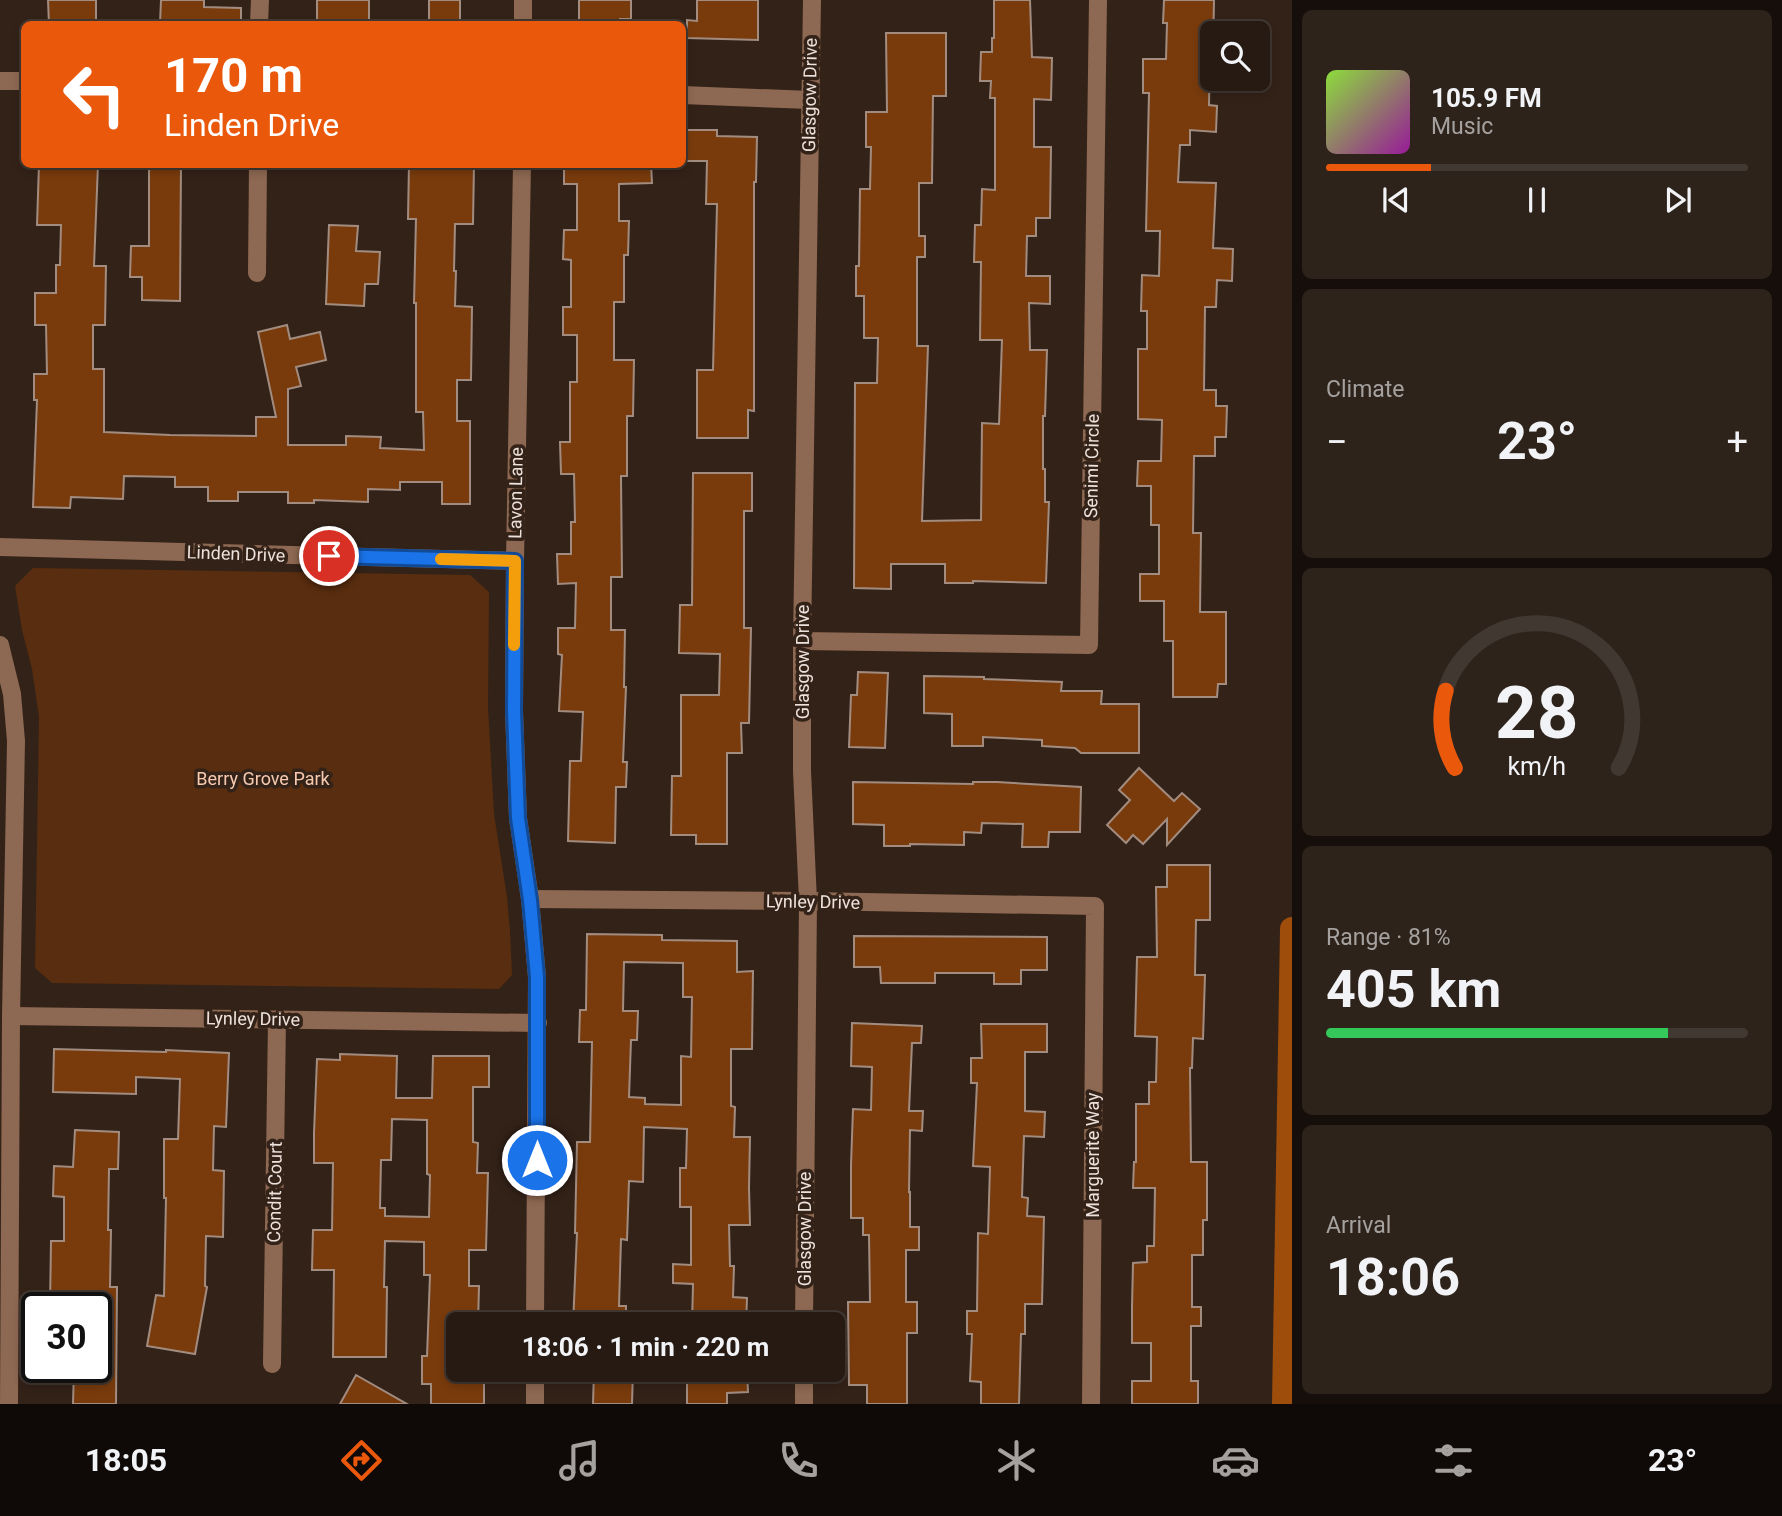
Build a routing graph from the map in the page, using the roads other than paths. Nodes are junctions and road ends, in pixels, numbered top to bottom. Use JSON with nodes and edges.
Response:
{"nodes":[{"id":1,"x":260,"y":0,"type":"edge"},
{"id":2,"x":523,"y":0,"type":"edge"},
{"id":3,"x":812,"y":0,"type":"edge"},
{"id":4,"x":1098,"y":0,"type":"edge"},
{"id":5,"x":259,"y":21,"type":"edge"},
{"id":6,"x":523,"y":21,"type":"edge"},
{"id":7,"x":0,"y":81,"type":"edge"},
{"id":8,"x":21,"y":81,"type":"edge"},
{"id":9,"x":686,"y":94,"type":"edge"},
{"id":10,"x":810,"y":100,"type":"junction"},
{"id":11,"x":258,"y":168,"type":"edge"},
{"id":12,"x":522,"y":168,"type":"edge"},
{"id":13,"x":257,"y":273,"type":"dead end"},
{"id":14,"x":0,"y":547,"type":"edge"},
{"id":15,"x":515,"y":561,"type":"junction"},
{"id":16,"x":802,"y":641,"type":"junction"},
{"id":17,"x":0,"y":645,"type":"edge"},
{"id":18,"x":7,"y":890,"type":"edge"},
{"id":19,"x":530,"y":900,"type":"junction"},
{"id":20,"x":808,"y":901,"type":"junction"},
{"id":21,"x":1095,"y":906,"type":"joint"},
{"id":22,"x":11,"y":1016,"type":"junction"},
{"id":23,"x":277,"y":1020,"type":"junction"},
{"id":24,"x":538,"y":1023,"type":"junction"},
{"id":25,"x":535,"y":1312,"type":"edge"},
{"id":26,"x":804,"y":1312,"type":"edge"},
{"id":27,"x":272,"y":1364,"type":"dead end"},
{"id":28,"x":535,"y":1382,"type":"edge"},
{"id":29,"x":804,"y":1382,"type":"edge"},
{"id":30,"x":9,"y":1404,"type":"edge"},
{"id":31,"x":534,"y":1404,"type":"edge"},
{"id":32,"x":804,"y":1404,"type":"edge"},
{"id":33,"x":1091,"y":1404,"type":"edge"}],
"edges":[{"from":1,"to":5,"type":"street"},
{"from":2,"to":6,"type":"street"},
{"from":3,"to":10,"type":"street","name":"Glasgow Drive"},
{"from":4,"to":16,"type":"street","name":"Senimi Circle"},
{"from":7,"to":8,"type":"street"},
{"from":9,"to":10,"type":"street"},
{"from":10,"to":16,"type":"street","name":"Glasgow Drive"},
{"from":11,"to":13,"type":"street"},
{"from":12,"to":15,"type":"street","name":"Lavon Lane"},
{"from":14,"to":15,"type":"street","name":"Linden Drive"},
{"from":15,"to":19,"type":"street","name":"Lavon Lane"},
{"from":16,"to":20,"type":"street","name":"Glasgow Drive"},
{"from":17,"to":18,"type":"street"},
{"from":18,"to":22,"type":"street"},
{"from":19,"to":20,"type":"street","name":"Lynley Drive"},
{"from":19,"to":24,"type":"street","name":"Lavon Lane"},
{"from":20,"to":21,"type":"street","name":"Lynley Drive"},
{"from":20,"to":26,"type":"street","name":"Glasgow Drive"},
{"from":21,"to":33,"type":"street","name":"Marguerite Way"},
{"from":22,"to":23,"type":"street","name":"Lynley Drive"},
{"from":22,"to":30,"type":"street"},
{"from":23,"to":24,"type":"street","name":"Lynley Drive"},
{"from":23,"to":27,"type":"street","name":"Condit Court"},
{"from":24,"to":25,"type":"street","name":"Lavon Lane"},
{"from":28,"to":31,"type":"street"},
{"from":29,"to":32,"type":"street"}]}
